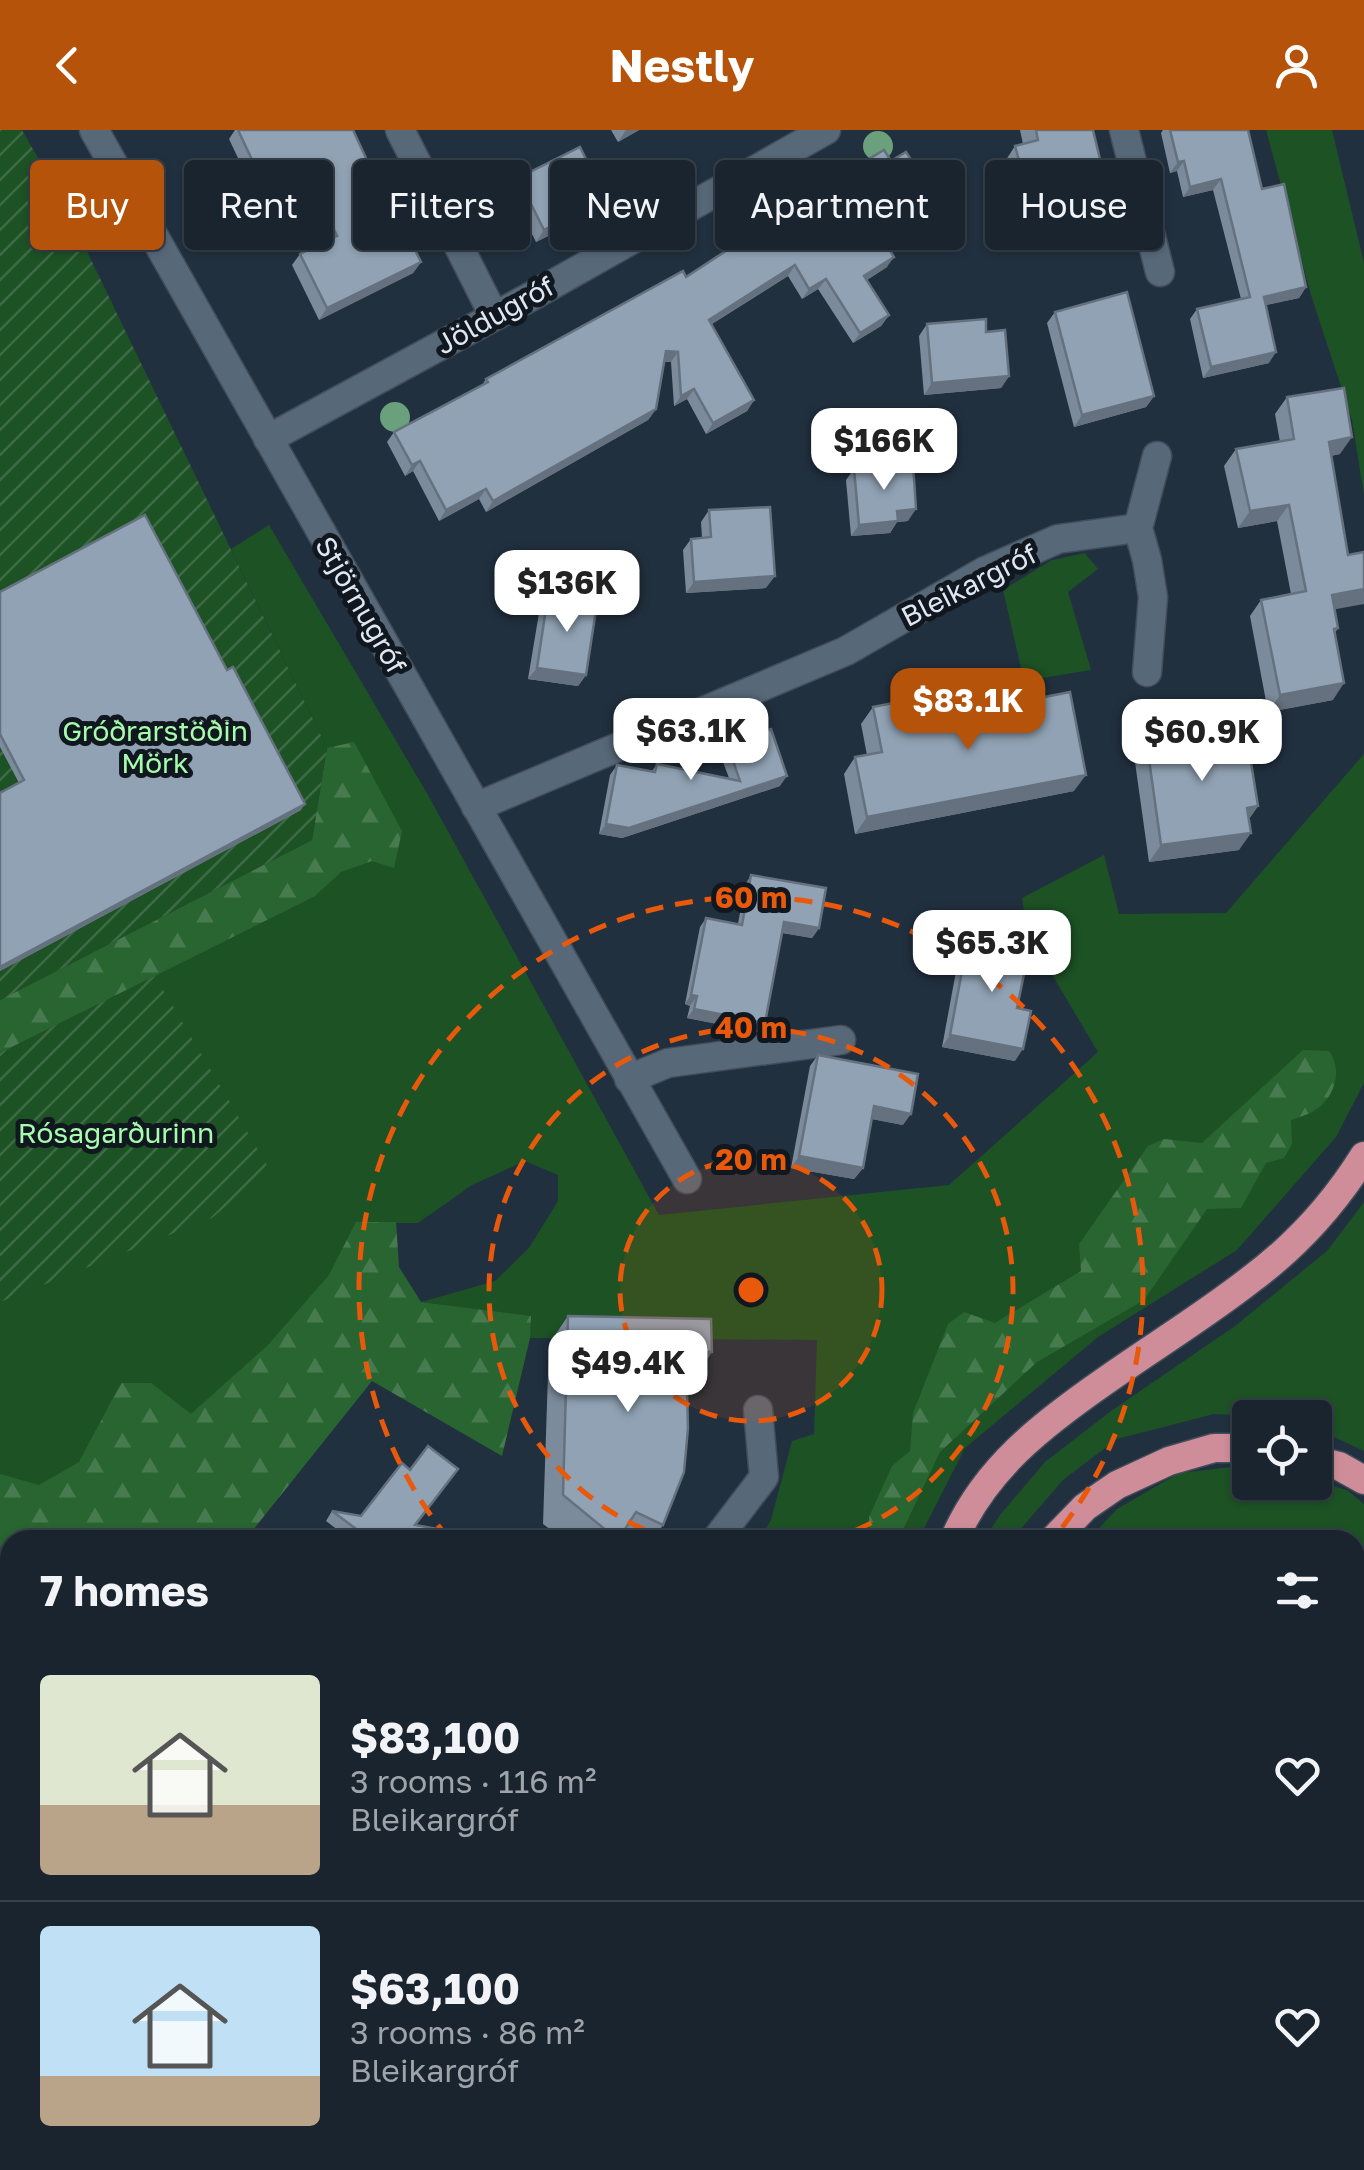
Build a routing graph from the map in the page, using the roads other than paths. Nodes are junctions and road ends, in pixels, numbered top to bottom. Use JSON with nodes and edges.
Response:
{"nodes":[{"id":1,"x":94,"y":130,"type":"edge"},
{"id":2,"x":400,"y":130,"type":"edge"},
{"id":3,"x":826,"y":130,"type":"edge"},
{"id":4,"x":1124,"y":130,"type":"edge"},
{"id":5,"x":1160,"y":272,"type":"dead end"},
{"id":6,"x":494,"y":316,"type":"junction"},
{"id":7,"x":268,"y":439,"type":"junction"},
{"id":8,"x":1157,"y":456,"type":"dead end"},
{"id":9,"x":1138,"y":528,"type":"junction"},
{"id":10,"x":1147,"y":672,"type":"dead end"},
{"id":11,"x":476,"y":808,"type":"junction"},
{"id":12,"x":841,"y":1040,"type":"dead end"},
{"id":13,"x":628,"y":1080,"type":"junction"},
{"id":14,"x":1364,"y":1156,"type":"edge"},
{"id":15,"x":686,"y":1178,"type":"dead end"},
{"id":16,"x":758,"y":1410,"type":"dead end"},
{"id":17,"x":1232,"y":1448,"type":"edge"},
{"id":18,"x":1332,"y":1464,"type":"edge"},
{"id":19,"x":1364,"y":1480,"type":"edge"},
{"id":20,"x":724,"y":1530,"type":"edge"},
{"id":21,"x":960,"y":1530,"type":"edge"},
{"id":22,"x":1063,"y":1530,"type":"edge"}],
"edges":[{"from":1,"to":7,"type":"street","name":"Stjörnugróf"},
{"from":2,"to":6,"type":"street"},
{"from":3,"to":6,"type":"street","name":"Jöldugróf"},
{"from":4,"to":5,"type":"street"},
{"from":6,"to":7,"type":"street","name":"Jöldugróf"},
{"from":7,"to":11,"type":"street","name":"Stjörnugróf"},
{"from":8,"to":9,"type":"street"},
{"from":9,"to":10,"type":"street"},
{"from":9,"to":11,"type":"street","name":"Bleikargróf"},
{"from":11,"to":13,"type":"street","name":"Stjörnugróf"},
{"from":12,"to":13,"type":"street"},
{"from":13,"to":15,"type":"street","name":"Stjörnugróf"},
{"from":14,"to":21,"type":"highway"},
{"from":16,"to":20,"type":"street"},
{"from":17,"to":22,"type":"highway"},
{"from":18,"to":19,"type":"highway"}]}
